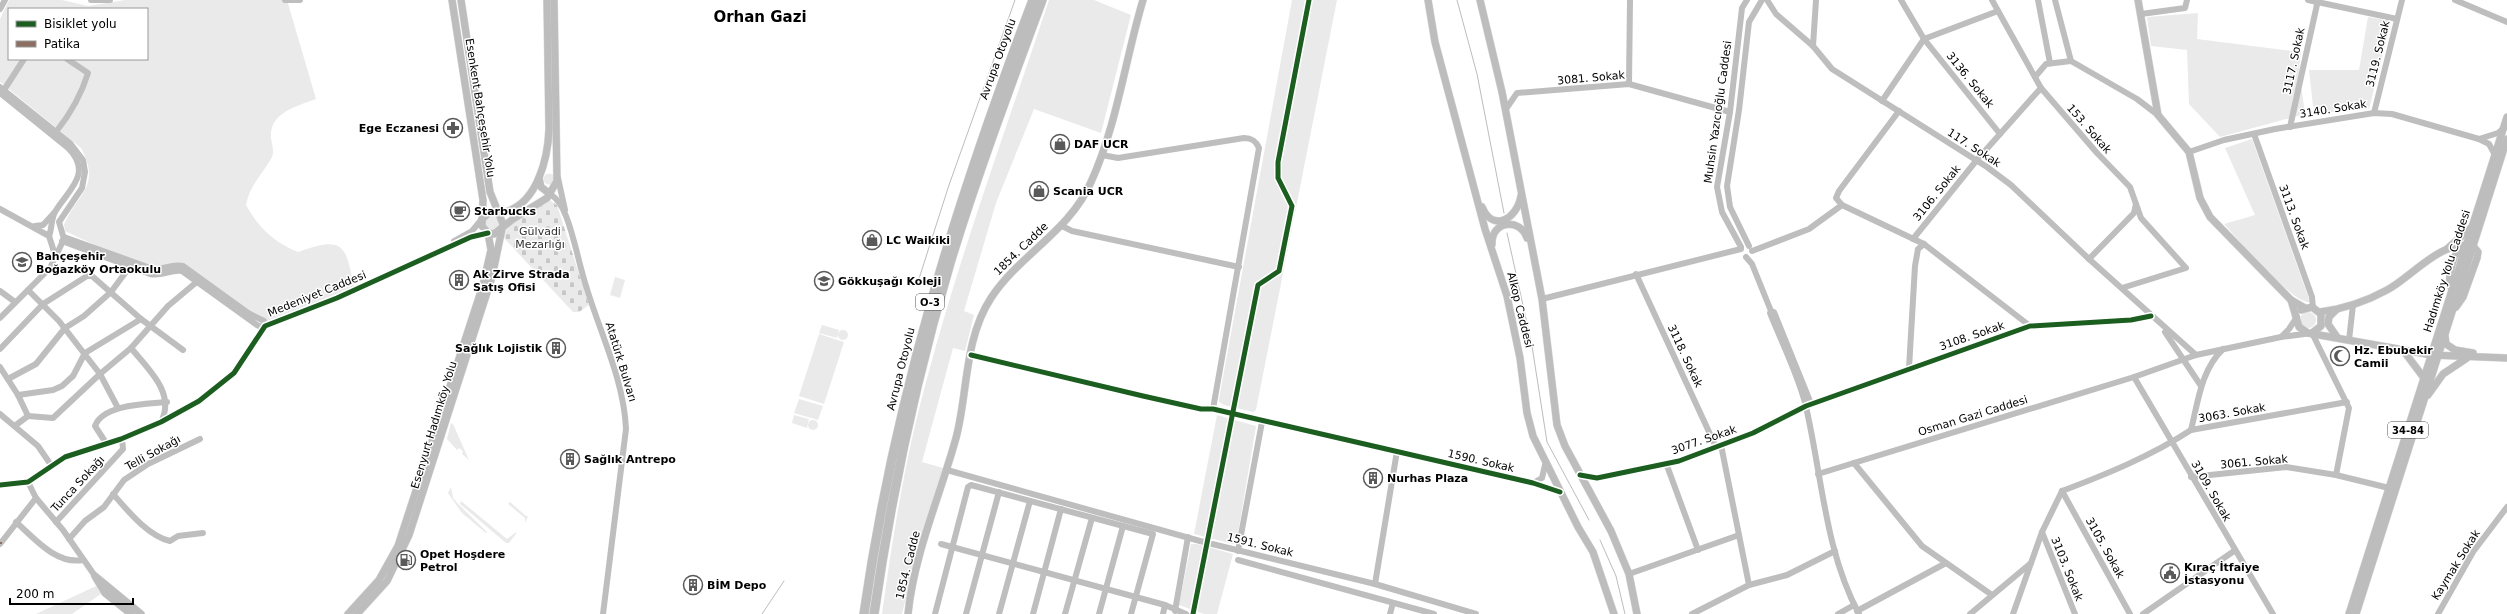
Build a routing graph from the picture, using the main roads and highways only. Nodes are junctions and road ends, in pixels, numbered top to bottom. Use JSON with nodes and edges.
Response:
{"nodes":[{"id":1,"x":452,"y":0,"type":"edge"},
{"id":2,"x":461,"y":0,"type":"edge"},
{"id":3,"x":547,"y":0,"type":"edge"},
{"id":4,"x":554,"y":0,"type":"edge"},
{"id":5,"x":1033,"y":0,"type":"edge"},
{"id":6,"x":1042,"y":0,"type":"edge"},
{"id":7,"x":1143,"y":0,"type":"edge"},
{"id":8,"x":1428,"y":0,"type":"edge"},
{"id":9,"x":1480,"y":0,"type":"edge"},
{"id":10,"x":2138,"y":0,"type":"edge"},
{"id":11,"x":2507,"y":117,"type":"edge"},
{"id":12,"x":2507,"y":139,"type":"edge"},
{"id":13,"x":542,"y":171,"type":"junction"},
{"id":14,"x":558,"y":176,"type":"junction"},
{"id":15,"x":539,"y":178,"type":"junction"},
{"id":16,"x":1475,"y":192,"type":"junction"},
{"id":17,"x":1521,"y":192,"type":"junction"},
{"id":18,"x":550,"y":194,"type":"junction"},
{"id":19,"x":497,"y":213,"type":"junction"},
{"id":20,"x":482,"y":219,"type":"junction"},
{"id":21,"x":2473,"y":225,"type":"junction"},
{"id":22,"x":502,"y":228,"type":"junction"},
{"id":23,"x":488,"y":233,"type":"junction"},
{"id":24,"x":2467,"y":246,"type":"junction"},
{"id":25,"x":1492,"y":251,"type":"junction"},
{"id":26,"x":2446,"y":251,"type":"junction"},
{"id":27,"x":1534,"y":257,"type":"junction"},
{"id":28,"x":2292,"y":300,"type":"junction"},
{"id":29,"x":2305,"y":308,"type":"junction"},
{"id":30,"x":2336,"y":310,"type":"junction"},
{"id":31,"x":2320,"y":312,"type":"junction"},
{"id":32,"x":2297,"y":317,"type":"junction"},
{"id":33,"x":2312,"y":333,"type":"junction"},
{"id":34,"x":2445,"y":335,"type":"junction"},
{"id":35,"x":2337,"y":337,"type":"junction"},
{"id":36,"x":2401,"y":349,"type":"junction"},
{"id":37,"x":2435,"y":355,"type":"junction"},
{"id":38,"x":2470,"y":356,"type":"junction"},
{"id":39,"x":2481,"y":356,"type":"junction"},
{"id":40,"x":2507,"y":358,"type":"edge"},
{"id":41,"x":2424,"y":378,"type":"junction"},
{"id":42,"x":2423,"y":404,"type":"junction"},
{"id":43,"x":406,"y":534,"type":"junction"},
{"id":44,"x":131,"y":614,"type":"edge"},
{"id":45,"x":141,"y":614,"type":"edge"},
{"id":46,"x":348,"y":614,"type":"edge"},
{"id":47,"x":357,"y":614,"type":"edge"},
{"id":48,"x":864,"y":614,"type":"edge"},
{"id":49,"x":874,"y":614,"type":"edge"},
{"id":50,"x":908,"y":614,"type":"edge"},
{"id":51,"x":1614,"y":614,"type":"edge"},
{"id":52,"x":1637,"y":614,"type":"edge"},
{"id":53,"x":2348,"y":614,"type":"edge"},
{"id":54,"x":2356,"y":614,"type":"edge"}],
"edges":[{"from":1,"to":20,"type":"main road","name":"Esenkent Bahçeşehir Yolu"},
{"from":2,"to":19,"type":"main road","name":"Esenkent Bahçeşehir Yolu"},
{"from":3,"to":13,"type":"main road"},
{"from":4,"to":14,"type":"main road","name":"Atatürk Bulvarı"},
{"from":5,"to":48,"type":"highway","name":"Avrupa Otoyolu","number":"O-3"},
{"from":6,"to":49,"type":"highway","name":"Avrupa Otoyolu","number":"O-3"},
{"from":7,"to":50,"type":"main road","name":"1854. Cadde"},
{"from":8,"to":16,"type":"main road","name":"Alkop Caddesi"},
{"from":9,"to":17,"type":"main road","name":"Alkop Caddesi"},
{"from":10,"to":28,"type":"main road"},
{"from":11,"to":21,"type":"main road","name":"Hadımköy Yolu Caddesi"},
{"from":12,"to":24,"type":"main road","name":"Hadımköy Yolu Caddesi"},
{"from":13,"to":14,"type":"main road"},
{"from":13,"to":15,"type":"main road"},
{"from":14,"to":18,"type":"main road","name":"Atatürk Bulvarı"},
{"from":15,"to":18,"type":"main road"},
{"from":15,"to":19,"type":"main road"},
{"from":16,"to":17,"type":"main road"},
{"from":16,"to":25,"type":"main road","name":"Alkop Caddesi"},
{"from":17,"to":27,"type":"main road","name":"Alkop Caddesi"},
{"from":18,"to":22,"type":"main road","name":"Atatürk Bulvarı"},
{"from":19,"to":20,"type":"main road"},
{"from":19,"to":22,"type":"main road"},
{"from":20,"to":23,"type":"main road"},
{"from":21,"to":24,"type":"main road","name":"Hadımköy Yolu Caddesi"},
{"from":21,"to":26,"type":"main road"},
{"from":22,"to":23,"type":"main road"},
{"from":22,"to":43,"type":"main road","name":"Esenyurt Hadımköy Yolu"},
{"from":23,"to":43,"type":"main road","name":"Esenyurt Hadımköy Yolu"},
{"from":24,"to":26,"type":"main road"},
{"from":24,"to":34,"type":"main road","name":"Hadımköy Yolu Caddesi","number":"34-84"},
{"from":24,"to":37,"type":"main road","name":"Hadımköy Yolu Caddesi","number":"34-84"},
{"from":25,"to":27,"type":"main road"},
{"from":25,"to":51,"type":"main road","name":"Alkop Caddesi"},
{"from":26,"to":30,"type":"main road"},
{"from":27,"to":52,"type":"main road","name":"Alkop Caddesi"},
{"from":28,"to":29,"type":"main road"},
{"from":28,"to":32,"type":"main road"},
{"from":29,"to":31,"type":"main road"},
{"from":29,"to":32,"type":"main road"},
{"from":30,"to":31,"type":"main road"},
{"from":30,"to":35,"type":"main road"},
{"from":31,"to":33,"type":"main road"},
{"from":32,"to":33,"type":"main road"},
{"from":33,"to":35,"type":"main road"},
{"from":34,"to":37,"type":"main road","name":"Hadımköy Yolu Caddesi","number":"34-84"},
{"from":34,"to":39,"type":"main road"},
{"from":35,"to":36,"type":"main road"},
{"from":36,"to":37,"type":"main road"},
{"from":36,"to":41,"type":"main road"},
{"from":37,"to":38,"type":"main road"},
{"from":37,"to":41,"type":"main road","name":"Hadımköy Yolu Caddesi","number":"34-84"},
{"from":37,"to":42,"type":"main road","name":"Hadımköy Yolu Caddesi","number":"34-84"},
{"from":38,"to":39,"type":"main road"},
{"from":38,"to":42,"type":"main road"},
{"from":39,"to":40,"type":"main road"},
{"from":41,"to":53,"type":"main road","name":"Hadımköy Yolu Caddesi","number":"34-84"},
{"from":42,"to":54,"type":"main road","name":"Hadımköy Yolu Caddesi","number":"34-84"},
{"from":43,"to":46,"type":"main road","name":"Esenyurt Hadımköy Yolu"},
{"from":43,"to":47,"type":"main road","name":"Esenyurt Hadımköy Yolu"},
{"from":44,"to":45,"type":"main road"}]}
